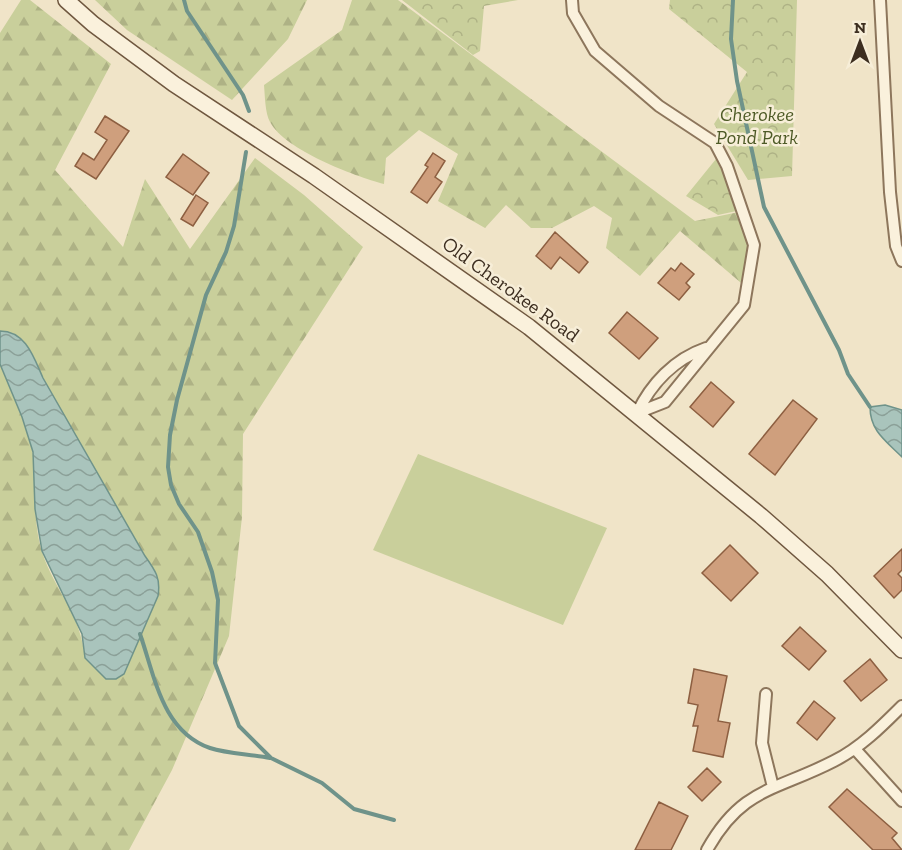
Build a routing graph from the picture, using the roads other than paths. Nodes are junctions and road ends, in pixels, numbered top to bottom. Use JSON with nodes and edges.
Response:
{"nodes":[{"id":1,"x":66,"y":0,"type":"edge"},
{"id":2,"x":572,"y":0,"type":"edge"},
{"id":3,"x":880,"y":0,"type":"edge"},
{"id":4,"x":902,"y":261,"type":"edge"},
{"id":5,"x":706,"y":348,"type":"junction"},
{"id":6,"x":637,"y":413,"type":"junction"},
{"id":7,"x":902,"y":650,"type":"edge"},
{"id":8,"x":766,"y":694,"type":"dead end"},
{"id":9,"x":902,"y":706,"type":"edge"},
{"id":10,"x":855,"y":748,"type":"junction"},
{"id":11,"x":773,"y":787,"type":"junction"},
{"id":12,"x":902,"y":801,"type":"edge"},
{"id":13,"x":706,"y":850,"type":"edge"}],
"edges":[{"from":1,"to":6,"type":"street","name":"Old Cherokee Road"},
{"from":2,"to":5,"type":"street"},
{"from":3,"to":4,"type":"street"},
{"from":5,"to":6,"type":"street"},
{"from":5,"to":6,"type":"street"},
{"from":6,"to":7,"type":"street","name":"Old Cherokee Road"},
{"from":8,"to":11,"type":"street"},
{"from":9,"to":10,"type":"street"},
{"from":10,"to":11,"type":"street"},
{"from":10,"to":12,"type":"street"},
{"from":11,"to":13,"type":"street"}]}
